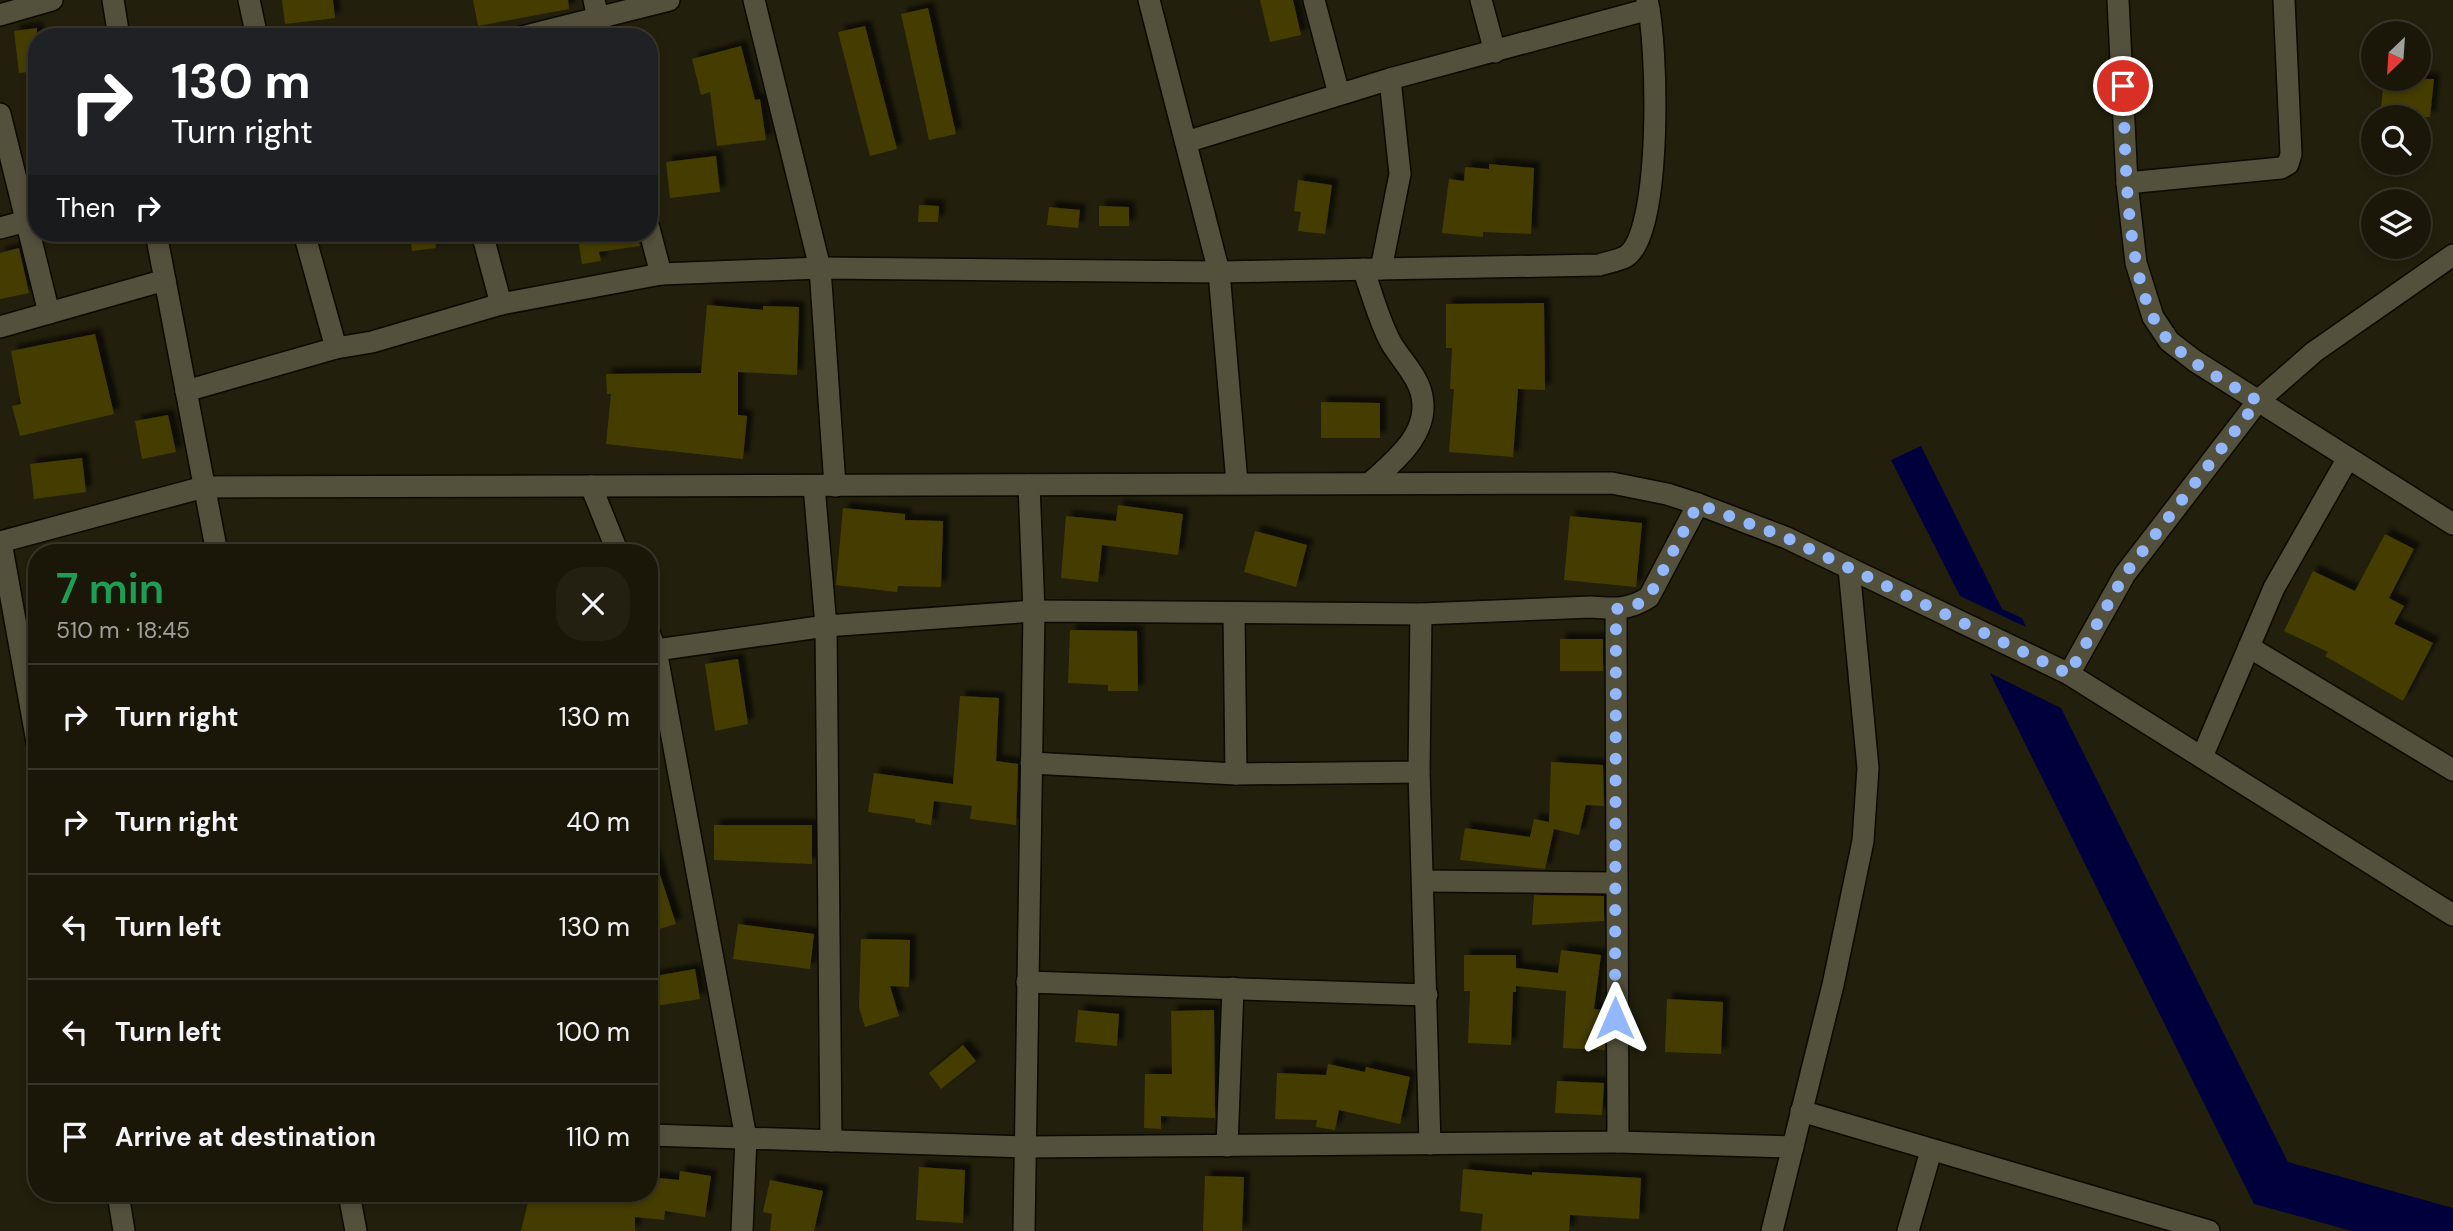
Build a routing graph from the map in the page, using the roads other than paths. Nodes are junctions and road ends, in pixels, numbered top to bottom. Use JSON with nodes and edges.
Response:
{"nodes":[{"id":1,"x":52,"y":0,"type":"edge"},
{"id":2,"x":113,"y":0,"type":"edge"},
{"id":3,"x":249,"y":0,"type":"edge"},
{"id":4,"x":669,"y":0,"type":"edge"},
{"id":5,"x":754,"y":0,"type":"edge"},
{"id":6,"x":1149,"y":0,"type":"edge"},
{"id":7,"x":1314,"y":0,"type":"edge"},
{"id":8,"x":1481,"y":0,"type":"edge"},
{"id":9,"x":2119,"y":0,"type":"edge"},
{"id":10,"x":2284,"y":0,"type":"edge"},
{"id":11,"x":1648,"y":4,"type":"edge"},
{"id":12,"x":0,"y":15,"type":"edge"},
{"id":13,"x":598,"y":18,"type":"edge"},
{"id":14,"x":118,"y":28,"type":"edge"},
{"id":15,"x":255,"y":28,"type":"edge"},
{"id":16,"x":558,"y":28,"type":"edge"},
{"id":17,"x":1495,"y":52,"type":"junction"},
{"id":18,"x":1390,"y":79,"type":"junction"},
{"id":19,"x":1339,"y":94,"type":"junction"},
{"id":20,"x":0,"y":114,"type":"edge"},
{"id":21,"x":1186,"y":142,"type":"junction"},
{"id":22,"x":2127,"y":183,"type":"junction"},
{"id":23,"x":26,"y":221,"type":"junction"},
{"id":24,"x":0,"y":228,"type":"edge"},
{"id":25,"x":28,"y":229,"type":"edge"},
{"id":26,"x":31,"y":242,"type":"edge"},
{"id":27,"x":158,"y":242,"type":"edge"},
{"id":28,"x":307,"y":242,"type":"edge"},
{"id":29,"x":484,"y":242,"type":"edge"},
{"id":30,"x":652,"y":242,"type":"edge"},
{"id":31,"x":2453,"y":256,"type":"edge"},
{"id":32,"x":820,"y":268,"type":"junction"},
{"id":33,"x":1372,"y":269,"type":"junction"},
{"id":34,"x":1219,"y":272,"type":"junction"},
{"id":35,"x":660,"y":274,"type":"junction"},
{"id":36,"x":165,"y":280,"type":"junction"},
{"id":37,"x":501,"y":304,"type":"junction"},
{"id":38,"x":49,"y":313,"type":"junction"},
{"id":39,"x":0,"y":327,"type":"edge"},
{"id":40,"x":336,"y":348,"type":"junction"},
{"id":41,"x":186,"y":391,"type":"junction"},
{"id":42,"x":2258,"y":401,"type":"junction"},
{"id":43,"x":2348,"y":458,"type":"junction"},
{"id":44,"x":1371,"y":482,"type":"junction"},
{"id":45,"x":1237,"y":483,"type":"junction"},
{"id":46,"x":1029,"y":485,"type":"junction"},
{"id":47,"x":591,"y":486,"type":"junction"},
{"id":48,"x":825,"y":486,"type":"junction"},
{"id":49,"x":204,"y":487,"type":"junction"},
{"id":50,"x":1698,"y":504,"type":"junction"},
{"id":51,"x":2453,"y":524,"type":"edge"},
{"id":52,"x":0,"y":542,"type":"edge"},
{"id":53,"x":215,"y":544,"type":"edge"},
{"id":54,"x":614,"y":544,"type":"edge"},
{"id":55,"x":1849,"y":568,"type":"junction"},
{"id":56,"x":1616,"y":609,"type":"junction"},
{"id":57,"x":1034,"y":611,"type":"junction"},
{"id":58,"x":1234,"y":613,"type":"junction"},
{"id":59,"x":1421,"y":614,"type":"junction"},
{"id":60,"x":826,"y":626,"type":"junction"},
{"id":61,"x":658,"y":644,"type":"edge"},
{"id":62,"x":2249,"y":647,"type":"junction"},
{"id":63,"x":2069,"y":674,"type":"junction"},
{"id":64,"x":658,"y":676,"type":"edge"},
{"id":65,"x":28,"y":693,"type":"edge"},
{"id":66,"x":2202,"y":757,"type":"junction"},
{"id":67,"x":1031,"y":763,"type":"junction"},
{"id":68,"x":2453,"y":769,"type":"edge"},
{"id":69,"x":1419,"y":772,"type":"junction"},
{"id":70,"x":1236,"y":774,"type":"junction"},
{"id":71,"x":1424,"y":881,"type":"junction"},
{"id":72,"x":1614,"y":883,"type":"junction"},
{"id":73,"x":2453,"y":915,"type":"edge"},
{"id":74,"x":1027,"y":982,"type":"junction"},
{"id":75,"x":1233,"y":988,"type":"junction"},
{"id":76,"x":1427,"y":995,"type":"junction"},
{"id":77,"x":1801,"y":1111,"type":"junction"},
{"id":78,"x":658,"y":1135,"type":"edge"},
{"id":79,"x":746,"y":1138,"type":"junction"},
{"id":80,"x":831,"y":1141,"type":"junction"},
{"id":81,"x":1618,"y":1142,"type":"junction"},
{"id":82,"x":1430,"y":1144,"type":"junction"},
{"id":83,"x":1227,"y":1146,"type":"junction"},
{"id":84,"x":1025,"y":1147,"type":"junction"},
{"id":85,"x":1793,"y":1147,"type":"junction"},
{"id":86,"x":1931,"y":1151,"type":"junction"},
{"id":87,"x":119,"y":1202,"type":"edge"},
{"id":88,"x":351,"y":1202,"type":"edge"},
{"id":89,"x":124,"y":1231,"type":"edge"},
{"id":90,"x":356,"y":1231,"type":"edge"},
{"id":91,"x":742,"y":1231,"type":"edge"},
{"id":92,"x":1024,"y":1231,"type":"edge"},
{"id":93,"x":1772,"y":1231,"type":"edge"},
{"id":94,"x":1908,"y":1231,"type":"edge"},
{"id":95,"x":2209,"y":1231,"type":"edge"}],
"edges":[{"from":1,"to":12,"type":"street"},
{"from":2,"to":14,"type":"street"},
{"from":3,"to":15,"type":"street"},
{"from":4,"to":13,"type":"street"},
{"from":5,"to":32,"type":"street"},
{"from":6,"to":21,"type":"street"},
{"from":7,"to":19,"type":"street"},
{"from":8,"to":17,"type":"street"},
{"from":9,"to":22,"type":"street"},
{"from":10,"to":22,"type":"street"},
{"from":11,"to":17,"type":"street"},
{"from":11,"to":33,"type":"street"},
{"from":13,"to":16,"type":"street"},
{"from":17,"to":18,"type":"street"},
{"from":18,"to":19,"type":"street"},
{"from":18,"to":33,"type":"street"},
{"from":19,"to":21,"type":"street"},
{"from":20,"to":23,"type":"street"},
{"from":21,"to":34,"type":"street"},
{"from":22,"to":42,"type":"street"},
{"from":23,"to":24,"type":"street"},
{"from":23,"to":25,"type":"street"},
{"from":26,"to":38,"type":"street"},
{"from":27,"to":36,"type":"street"},
{"from":28,"to":40,"type":"street"},
{"from":29,"to":37,"type":"street"},
{"from":30,"to":35,"type":"street"},
{"from":31,"to":42,"type":"street"},
{"from":32,"to":34,"type":"street"},
{"from":32,"to":35,"type":"street"},
{"from":32,"to":48,"type":"street"},
{"from":33,"to":34,"type":"street"},
{"from":33,"to":44,"type":"street"},
{"from":34,"to":45,"type":"street"},
{"from":35,"to":37,"type":"street"},
{"from":36,"to":38,"type":"street"},
{"from":36,"to":41,"type":"street"},
{"from":37,"to":40,"type":"street"},
{"from":38,"to":39,"type":"street"},
{"from":40,"to":41,"type":"street"},
{"from":41,"to":49,"type":"street"},
{"from":42,"to":43,"type":"street"},
{"from":42,"to":63,"type":"street"},
{"from":43,"to":51,"type":"street"},
{"from":43,"to":62,"type":"street"},
{"from":44,"to":45,"type":"street"},
{"from":44,"to":50,"type":"street"},
{"from":45,"to":46,"type":"street"},
{"from":46,"to":48,"type":"street"},
{"from":46,"to":57,"type":"street"},
{"from":47,"to":48,"type":"street"},
{"from":47,"to":49,"type":"street"},
{"from":47,"to":54,"type":"street"},
{"from":48,"to":60,"type":"street"},
{"from":49,"to":52,"type":"street"},
{"from":49,"to":53,"type":"street"},
{"from":50,"to":55,"type":"street"},
{"from":50,"to":56,"type":"street"},
{"from":52,"to":65,"type":"street"},
{"from":55,"to":63,"type":"street"},
{"from":55,"to":77,"type":"street"},
{"from":56,"to":59,"type":"street"},
{"from":56,"to":72,"type":"street"},
{"from":57,"to":58,"type":"street"},
{"from":57,"to":60,"type":"street"},
{"from":57,"to":67,"type":"street"},
{"from":58,"to":59,"type":"street"},
{"from":58,"to":70,"type":"street"},
{"from":59,"to":69,"type":"street"},
{"from":60,"to":61,"type":"street"},
{"from":60,"to":80,"type":"street"},
{"from":62,"to":66,"type":"street"},
{"from":62,"to":68,"type":"street"},
{"from":63,"to":66,"type":"street"},
{"from":64,"to":79,"type":"street"},
{"from":66,"to":73,"type":"street"},
{"from":67,"to":70,"type":"street"},
{"from":67,"to":74,"type":"street"},
{"from":69,"to":70,"type":"street"},
{"from":69,"to":71,"type":"street"},
{"from":71,"to":72,"type":"street"},
{"from":71,"to":76,"type":"street"},
{"from":72,"to":81,"type":"street"},
{"from":74,"to":75,"type":"street"},
{"from":74,"to":84,"type":"street"},
{"from":75,"to":76,"type":"street"},
{"from":75,"to":83,"type":"street"},
{"from":76,"to":82,"type":"street"},
{"from":77,"to":85,"type":"street"},
{"from":77,"to":86,"type":"street"},
{"from":78,"to":79,"type":"street"},
{"from":79,"to":80,"type":"street"},
{"from":79,"to":91,"type":"street"},
{"from":80,"to":84,"type":"street"},
{"from":81,"to":82,"type":"street"},
{"from":81,"to":85,"type":"street"},
{"from":82,"to":83,"type":"street"},
{"from":83,"to":84,"type":"street"},
{"from":84,"to":92,"type":"street"},
{"from":85,"to":93,"type":"street"},
{"from":86,"to":94,"type":"street"},
{"from":86,"to":95,"type":"street"},
{"from":87,"to":89,"type":"street"},
{"from":88,"to":90,"type":"street"}]}
